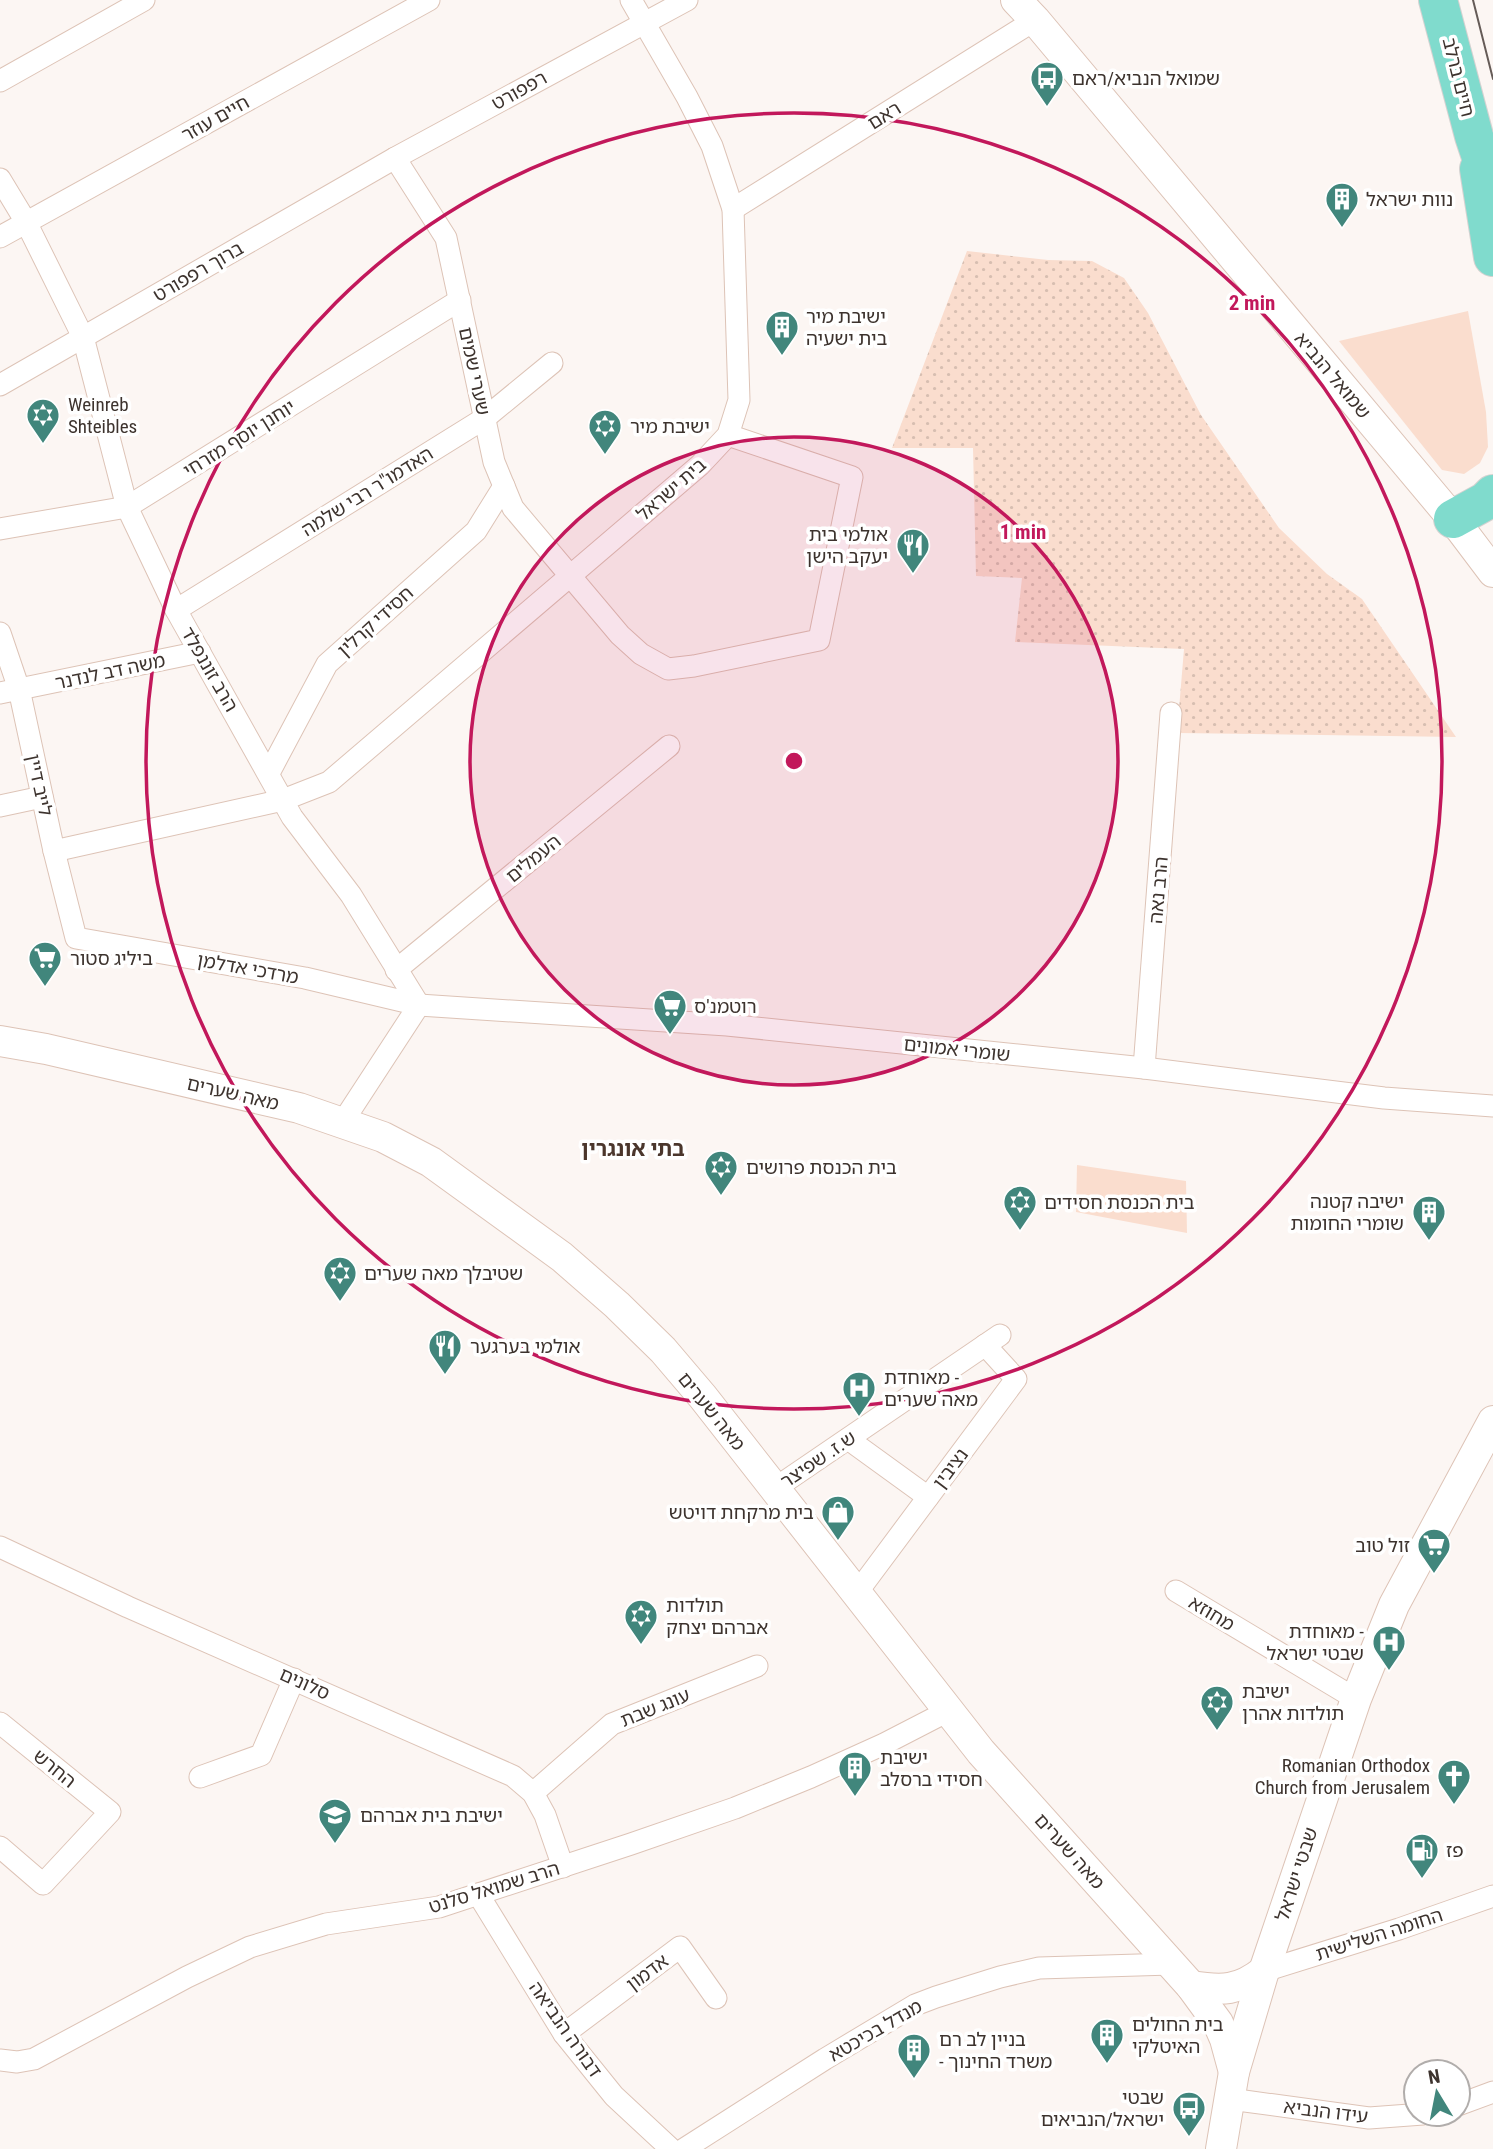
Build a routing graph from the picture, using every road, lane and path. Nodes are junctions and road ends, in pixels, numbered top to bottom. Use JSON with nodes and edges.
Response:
{"nodes":[{"id":1,"x":144,"y":0,"type":"edge"},
{"id":2,"x":429,"y":0,"type":"edge"},
{"id":3,"x":631,"y":0,"type":"edge"},
{"id":4,"x":687,"y":0,"type":"edge"},
{"id":5,"x":1438,"y":0,"type":"edge"},
{"id":6,"x":1026,"y":7,"type":"edge"},
{"id":7,"x":643,"y":23,"type":"junction"},
{"id":8,"x":0,"y":81,"type":"edge"},
{"id":9,"x":1474,"y":136,"type":"junction"},
{"id":10,"x":395,"y":158,"type":"junction"},
{"id":11,"x":0,"y":179,"type":"edge"},
{"id":12,"x":1493,"y":193,"type":"edge"},
{"id":13,"x":733,"y":209,"type":"junction"},
{"id":14,"x":26,"y":222,"type":"junction"},
{"id":15,"x":0,"y":237,"type":"edge"},
{"id":16,"x":1493,"y":257,"type":"edge"},
{"id":17,"x":460,"y":300,"type":"junction"},
{"id":18,"x":83,"y":337,"type":"junction"},
{"id":19,"x":552,"y":363,"type":"dead end"},
{"id":20,"x":0,"y":385,"type":"edge"},
{"id":21,"x":485,"y":418,"type":"junction"},
{"id":22,"x":728,"y":436,"type":"junction"},
{"id":23,"x":504,"y":486,"type":"junction"},
{"id":24,"x":1493,"y":494,"type":"edge"},
{"id":25,"x":127,"y":507,"type":"junction"},
{"id":26,"x":1453,"y":519,"type":"junction"},
{"id":27,"x":0,"y":528,"type":"edge"},
{"id":28,"x":1493,"y":572,"type":"edge"},
{"id":29,"x":570,"y":576,"type":"junction"},
{"id":30,"x":176,"y":610,"type":"junction"},
{"id":31,"x":0,"y":633,"type":"edge"},
{"id":32,"x":200,"y":652,"type":"junction"},
{"id":33,"x":10,"y":691,"type":"edge"},
{"id":34,"x":1171,"y":713,"type":"dead end"},
{"id":35,"x":669,"y":746,"type":"dead end"},
{"id":36,"x":269,"y":773,"type":"junction"},
{"id":37,"x":42,"y":797,"type":"junction"},
{"id":38,"x":283,"y":800,"type":"junction"},
{"id":39,"x":0,"y":806,"type":"edge"},
{"id":40,"x":54,"y":852,"type":"junction"},
{"id":41,"x":76,"y":938,"type":"joint"},
{"id":42,"x":396,"y":970,"type":"junction"},
{"id":43,"x":419,"y":1005,"type":"junction"},
{"id":44,"x":0,"y":1041,"type":"edge"},
{"id":45,"x":1144,"y":1068,"type":"junction"},
{"id":46,"x":1493,"y":1106,"type":"edge"},
{"id":47,"x":342,"y":1122,"type":"junction"},
{"id":48,"x":993,"y":1340,"type":"joint"},
{"id":49,"x":1493,"y":1421,"type":"edge"},
{"id":50,"x":848,"y":1438,"type":"junction"},
{"id":51,"x":774,"y":1489,"type":"junction"},
{"id":52,"x":928,"y":1497,"type":"junction"},
{"id":53,"x":0,"y":1547,"type":"edge"},
{"id":54,"x":1176,"y":1591,"type":"dead end"},
{"id":55,"x":856,"y":1594,"type":"junction"},
{"id":56,"x":757,"y":1666,"type":"dead end"},
{"id":57,"x":294,"y":1679,"type":"junction"},
{"id":58,"x":1356,"y":1699,"type":"junction"},
{"id":59,"x":948,"y":1711,"type":"junction"},
{"id":60,"x":0,"y":1723,"type":"edge"},
{"id":61,"x":200,"y":1777,"type":"dead end"},
{"id":62,"x":533,"y":1793,"type":"junction"},
{"id":63,"x":0,"y":1847,"type":"edge"},
{"id":64,"x":563,"y":1867,"type":"junction"},
{"id":65,"x":478,"y":1894,"type":"junction"},
{"id":66,"x":1493,"y":1896,"type":"edge"},
{"id":67,"x":1171,"y":1964,"type":"junction"},
{"id":68,"x":1264,"y":1971,"type":"junction"},
{"id":69,"x":1191,"y":1986,"type":"junction"},
{"id":70,"x":716,"y":1998,"type":"dead end"},
{"id":71,"x":564,"y":2034,"type":"junction"},
{"id":72,"x":0,"y":2060,"type":"edge"},
{"id":73,"x":1232,"y":2086,"type":"junction"},
{"id":74,"x":1493,"y":2092,"type":"edge"},
{"id":75,"x":1472,"y":2100,"type":"edge"},
{"id":76,"x":1402,"y":2116,"type":"edge"},
{"id":77,"x":671,"y":2149,"type":"edge"},
{"id":78,"x":684,"y":2149,"type":"edge"},
{"id":79,"x":1221,"y":2149,"type":"edge"}],
"edges":[{"from":1,"to":8,"type":"street"},
{"from":2,"to":14,"type":"street","name":"חיים עוזר"},
{"from":3,"to":7,"type":"street","name":"בית ישראל"},
{"from":4,"to":7,"type":"street"},
{"from":5,"to":9,"type":"highway","name":"חיים ברלב"},
{"from":6,"to":13,"type":"street","name":"ראם"},
{"from":6,"to":26,"type":"street","name":"שמואל הנביא"},
{"from":7,"to":10,"type":"street","name":"רפפורט"},
{"from":7,"to":13,"type":"street","name":"בית ישראל"},
{"from":9,"to":12,"type":"highway","name":"חיים ברלב"},
{"from":9,"to":16,"type":"highway"},
{"from":10,"to":17,"type":"street","name":"שערי שמים"},
{"from":10,"to":18,"type":"street","name":"ברוך רפפורט"},
{"from":11,"to":14,"type":"street","name":"הרב זוננפלד"},
{"from":13,"to":22,"type":"street","name":"בית ישראל"},
{"from":14,"to":15,"type":"street","name":"חיים עוזר"},
{"from":14,"to":18,"type":"street","name":"הרב זוננפלד"},
{"from":17,"to":21,"type":"street","name":"שערי שמים"},
{"from":17,"to":25,"type":"street","name":"יוחנן יוסף מזרחי"},
{"from":18,"to":20,"type":"street","name":"ברוך רפפורט"},
{"from":18,"to":25,"type":"street","name":"הרב זוננפלד"},
{"from":19,"to":21,"type":"street","name":"האדמו\"ר רבי שלמה"},
{"from":21,"to":23,"type":"street","name":"שערי שמים"},
{"from":21,"to":30,"type":"street","name":"האדמו\"ר רבי שלמה"},
{"from":22,"to":29,"type":"street","name":"בית ישראל"},
{"from":22,"to":29,"type":"street","name":"שערי שמים"},
{"from":23,"to":29,"type":"street","name":"שערי שמים"},
{"from":23,"to":36,"type":"street","name":"חסידי קרלין"},
{"from":24,"to":26,"type":"highway"},
{"from":25,"to":27,"type":"street","name":"יוחנן יוסף מזרחי"},
{"from":25,"to":30,"type":"street","name":"הרב זוננפלד"},
{"from":26,"to":28,"type":"street","name":"שמואל הנביא"},
{"from":29,"to":38,"type":"street","name":"בית ישראל"},
{"from":30,"to":32,"type":"street","name":"הרב זוננפלד"},
{"from":31,"to":33,"type":"street","name":"לייב דיין"},
{"from":32,"to":33,"type":"street","name":"משה דב לנדנר"},
{"from":32,"to":36,"type":"street","name":"הרב זוננפלד"},
{"from":33,"to":37,"type":"street","name":"לייב דיין"},
{"from":34,"to":45,"type":"street","name":"הרב נאה"},
{"from":35,"to":42,"type":"street","name":"העמלים"},
{"from":36,"to":38,"type":"street","name":"הרב זוננפלד"},
{"from":37,"to":39,"type":"street"},
{"from":37,"to":40,"type":"street","name":"לייב דיין"},
{"from":38,"to":40,"type":"street"},
{"from":38,"to":42,"type":"street","name":"הרב זוננפלד"},
{"from":40,"to":41,"type":"street","name":"לייב דיין"},
{"from":41,"to":43,"type":"street","name":"מרדכי אדלמן"},
{"from":42,"to":43,"type":"street","name":"הרב זוננפלד"},
{"from":43,"to":45,"type":"street","name":"שומרי אמונים"},
{"from":43,"to":47,"type":"street"},
{"from":44,"to":47,"type":"street","name":"מאה שערים"},
{"from":45,"to":46,"type":"street","name":"שומרי אמונים"},
{"from":47,"to":51,"type":"street","name":"מאה שערים"},
{"from":48,"to":50,"type":"street","name":"ש.ז. שפיצר"},
{"from":48,"to":52,"type":"street","name":"נציבין"},
{"from":49,"to":58,"type":"street","name":"שבטי ישראל"},
{"from":50,"to":51,"type":"street","name":"ש.ז. שפיצר"},
{"from":50,"to":52,"type":"street"},
{"from":51,"to":55,"type":"street","name":"מאה שערים"},
{"from":52,"to":55,"type":"street","name":"נציבין"},
{"from":53,"to":57,"type":"street","name":"סלונים"},
{"from":54,"to":58,"type":"street","name":"מחוזא"},
{"from":55,"to":59,"type":"street","name":"מאה שערים"},
{"from":56,"to":62,"type":"street","name":"עונג שבת"},
{"from":57,"to":61,"type":"street"},
{"from":57,"to":62,"type":"street","name":"סלונים"},
{"from":58,"to":68,"type":"street","name":"שבטי ישראל"},
{"from":59,"to":64,"type":"street","name":"הרב שמואל סלנט"},
{"from":59,"to":67,"type":"street","name":"מאה שערים"},
{"from":60,"to":63,"type":"street","name":"החרש"},
{"from":62,"to":64,"type":"street","name":"סלונים"},
{"from":64,"to":65,"type":"street","name":"הרב שמואל סלנט"},
{"from":65,"to":71,"type":"street","name":"דבורה הנביאה"},
{"from":65,"to":72,"type":"street","name":"הרב שמואל סלנט"},
{"from":66,"to":68,"type":"street","name":"החומה השלישית"},
{"from":67,"to":69,"type":"street","name":"מאה שערים"},
{"from":67,"to":78,"type":"street","name":"מנדל בכיכטא"},
{"from":68,"to":69,"type":"street"},
{"from":68,"to":73,"type":"street","name":"שבטי ישראל"},
{"from":69,"to":73,"type":"street","name":"מאה שערים"},
{"from":70,"to":71,"type":"street","name":"אדמון"},
{"from":71,"to":77,"type":"street","name":"דבורה הנביאה"},
{"from":73,"to":76,"type":"street","name":"עידו הנביא"},
{"from":73,"to":79,"type":"street","name":"שבטי ישראל"},
{"from":74,"to":75,"type":"street"}]}
